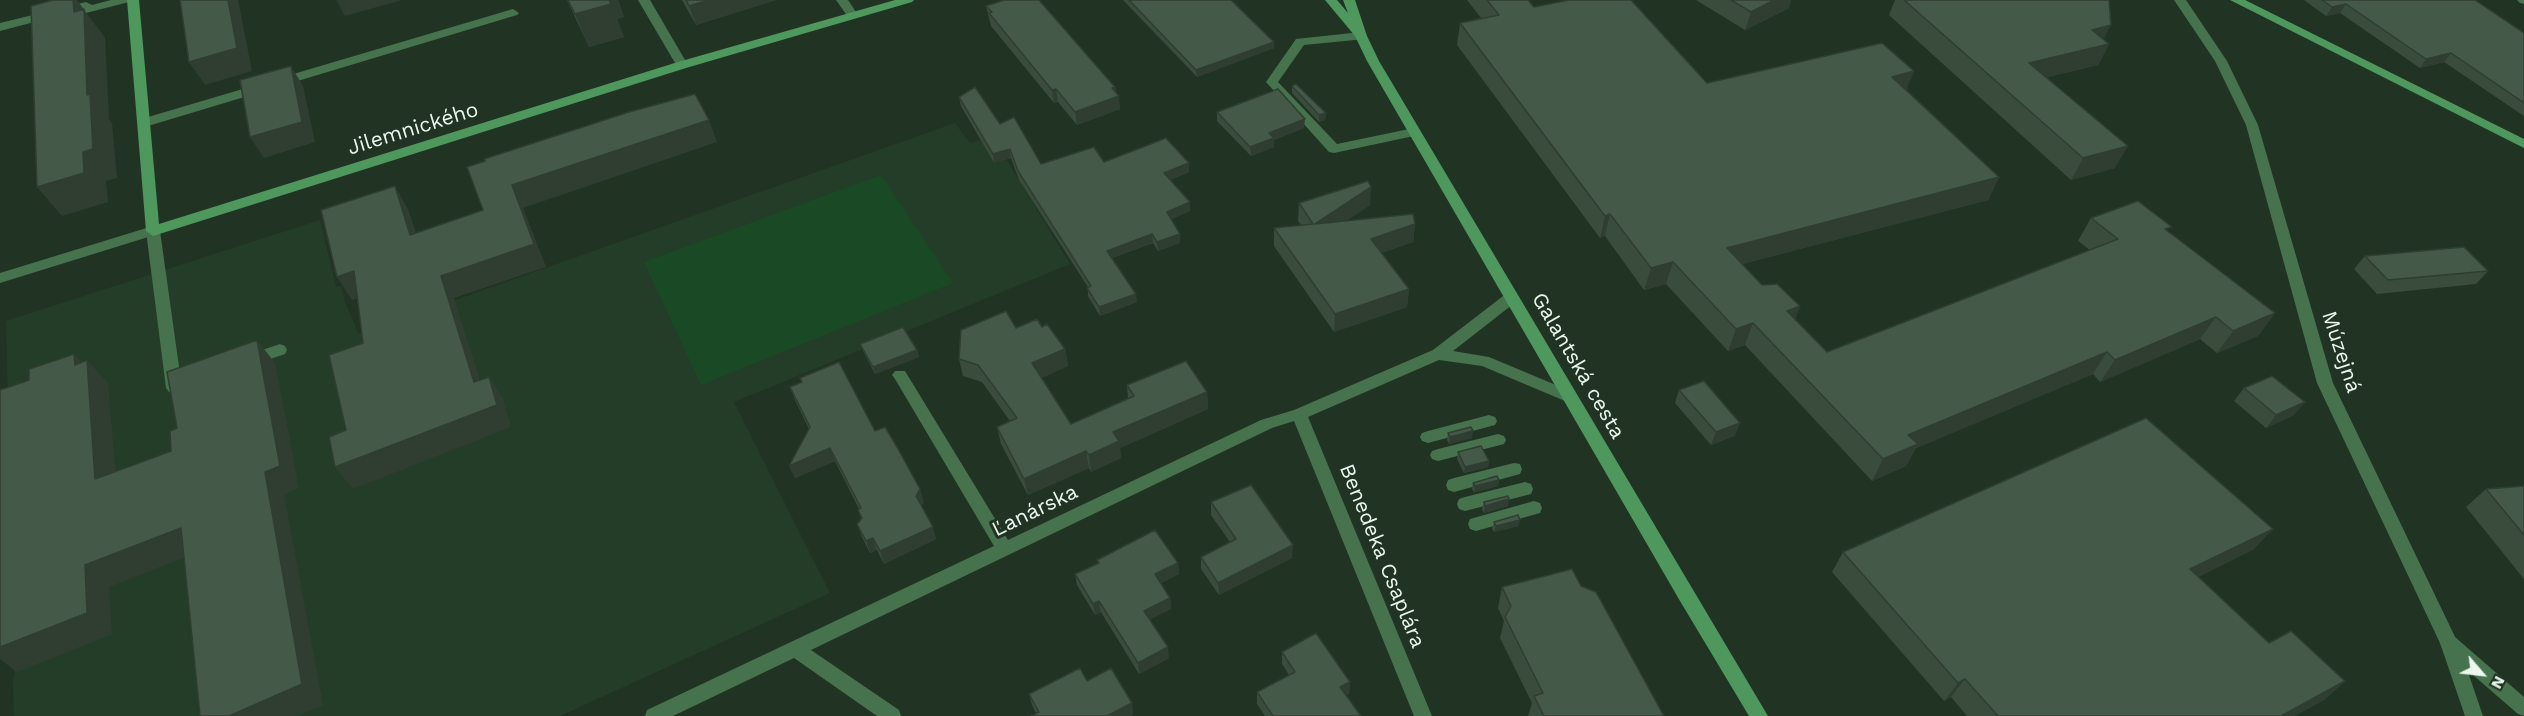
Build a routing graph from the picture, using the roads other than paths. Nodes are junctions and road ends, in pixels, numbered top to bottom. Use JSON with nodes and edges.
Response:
{"nodes":[{"id":1,"x":125,"y":0,"type":"edge"},
{"id":2,"x":133,"y":0,"type":"edge"},
{"id":3,"x":644,"y":0,"type":"edge"},
{"id":4,"x":842,"y":0,"type":"edge"},
{"id":5,"x":908,"y":0,"type":"edge"},
{"id":6,"x":1331,"y":0,"type":"edge"},
{"id":7,"x":1349,"y":0,"type":"edge"},
{"id":8,"x":2180,"y":0,"type":"edge"},
{"id":9,"x":2236,"y":0,"type":"edge"},
{"id":10,"x":87,"y":3,"type":"edge"},
{"id":11,"x":513,"y":13,"type":"dead end"},
{"id":12,"x":852,"y":15,"type":"junction"},
{"id":13,"x":0,"y":27,"type":"edge"},
{"id":14,"x":1361,"y":36,"type":"junction"},
{"id":15,"x":682,"y":65,"type":"junction"},
{"id":16,"x":142,"y":123,"type":"junction"},
{"id":17,"x":1414,"y":132,"type":"junction"},
{"id":18,"x":2524,"y":144,"type":"edge"},
{"id":19,"x":153,"y":231,"type":"junction"},
{"id":20,"x":0,"y":278,"type":"edge"},
{"id":21,"x":1512,"y":297,"type":"junction"},
{"id":22,"x":280,"y":350,"type":"dead end"},
{"id":23,"x":1438,"y":354,"type":"junction"},
{"id":24,"x":238,"y":365,"type":"edge"},
{"id":25,"x":900,"y":375,"type":"dead end"},
{"id":26,"x":185,"y":384,"type":"edge"},
{"id":27,"x":1570,"y":396,"type":"junction"},
{"id":28,"x":1299,"y":414,"type":"junction"},
{"id":29,"x":1489,"y":422,"type":"dead end"},
{"id":30,"x":1428,"y":437,"type":"dead end"},
{"id":31,"x":1498,"y":440,"type":"dead end"},
{"id":32,"x":1438,"y":455,"type":"dead end"},
{"id":33,"x":1514,"y":469,"type":"dead end"},
{"id":34,"x":1454,"y":485,"type":"dead end"},
{"id":35,"x":1524,"y":489,"type":"dead end"},
{"id":36,"x":1465,"y":504,"type":"dead end"},
{"id":37,"x":1534,"y":508,"type":"dead end"},
{"id":38,"x":1476,"y":524,"type":"dead end"},
{"id":39,"x":1005,"y":550,"type":"junction"},
{"id":40,"x":2449,"y":642,"type":"junction"},
{"id":41,"x":795,"y":649,"type":"junction"},
{"id":42,"x":2524,"y":708,"type":"edge"},
{"id":43,"x":654,"y":716,"type":"edge"},
{"id":44,"x":891,"y":716,"type":"edge"},
{"id":45,"x":1423,"y":716,"type":"edge"},
{"id":46,"x":1759,"y":716,"type":"edge"},
{"id":47,"x":2474,"y":716,"type":"edge"}],
"edges":[{"from":1,"to":10,"type":"street"},
{"from":2,"to":16,"type":"street"},
{"from":3,"to":15,"type":"street"},
{"from":4,"to":12,"type":"street"},
{"from":5,"to":12,"type":"street","name":"Jilemnického"},
{"from":6,"to":14,"type":"street","name":"Galantská cesta"},
{"from":7,"to":14,"type":"street","name":"Galantská cesta"},
{"from":8,"to":40,"type":"street","name":"Múzejná"},
{"from":9,"to":18,"type":"street"},
{"from":10,"to":13,"type":"street"},
{"from":11,"to":16,"type":"street"},
{"from":12,"to":15,"type":"street","name":"Jilemnického"},
{"from":14,"to":17,"type":"street","name":"Galantská cesta"},
{"from":14,"to":17,"type":"street"},
{"from":15,"to":19,"type":"street","name":"Jilemnického"},
{"from":16,"to":19,"type":"street"},
{"from":17,"to":21,"type":"street","name":"Galantská cesta"},
{"from":19,"to":20,"type":"street"},
{"from":19,"to":26,"type":"street"},
{"from":21,"to":23,"type":"street","name":"Ľanárska"},
{"from":21,"to":27,"type":"street","name":"Galantská cesta"},
{"from":22,"to":24,"type":"street"},
{"from":23,"to":27,"type":"street"},
{"from":23,"to":28,"type":"street","name":"Ľanárska"},
{"from":25,"to":39,"type":"street"},
{"from":27,"to":46,"type":"street","name":"Galantská cesta"},
{"from":28,"to":39,"type":"street","name":"Ľanárska"},
{"from":28,"to":45,"type":"street","name":"Benedeka Csaplára"},
{"from":29,"to":30,"type":"street"},
{"from":31,"to":32,"type":"street"},
{"from":33,"to":34,"type":"street"},
{"from":35,"to":36,"type":"street"},
{"from":37,"to":38,"type":"street"},
{"from":39,"to":41,"type":"street","name":"Ľanárska"},
{"from":40,"to":42,"type":"street"},
{"from":40,"to":47,"type":"street","name":"Múzejná"},
{"from":41,"to":43,"type":"street","name":"Ľanárska"},
{"from":41,"to":44,"type":"street"}]}
